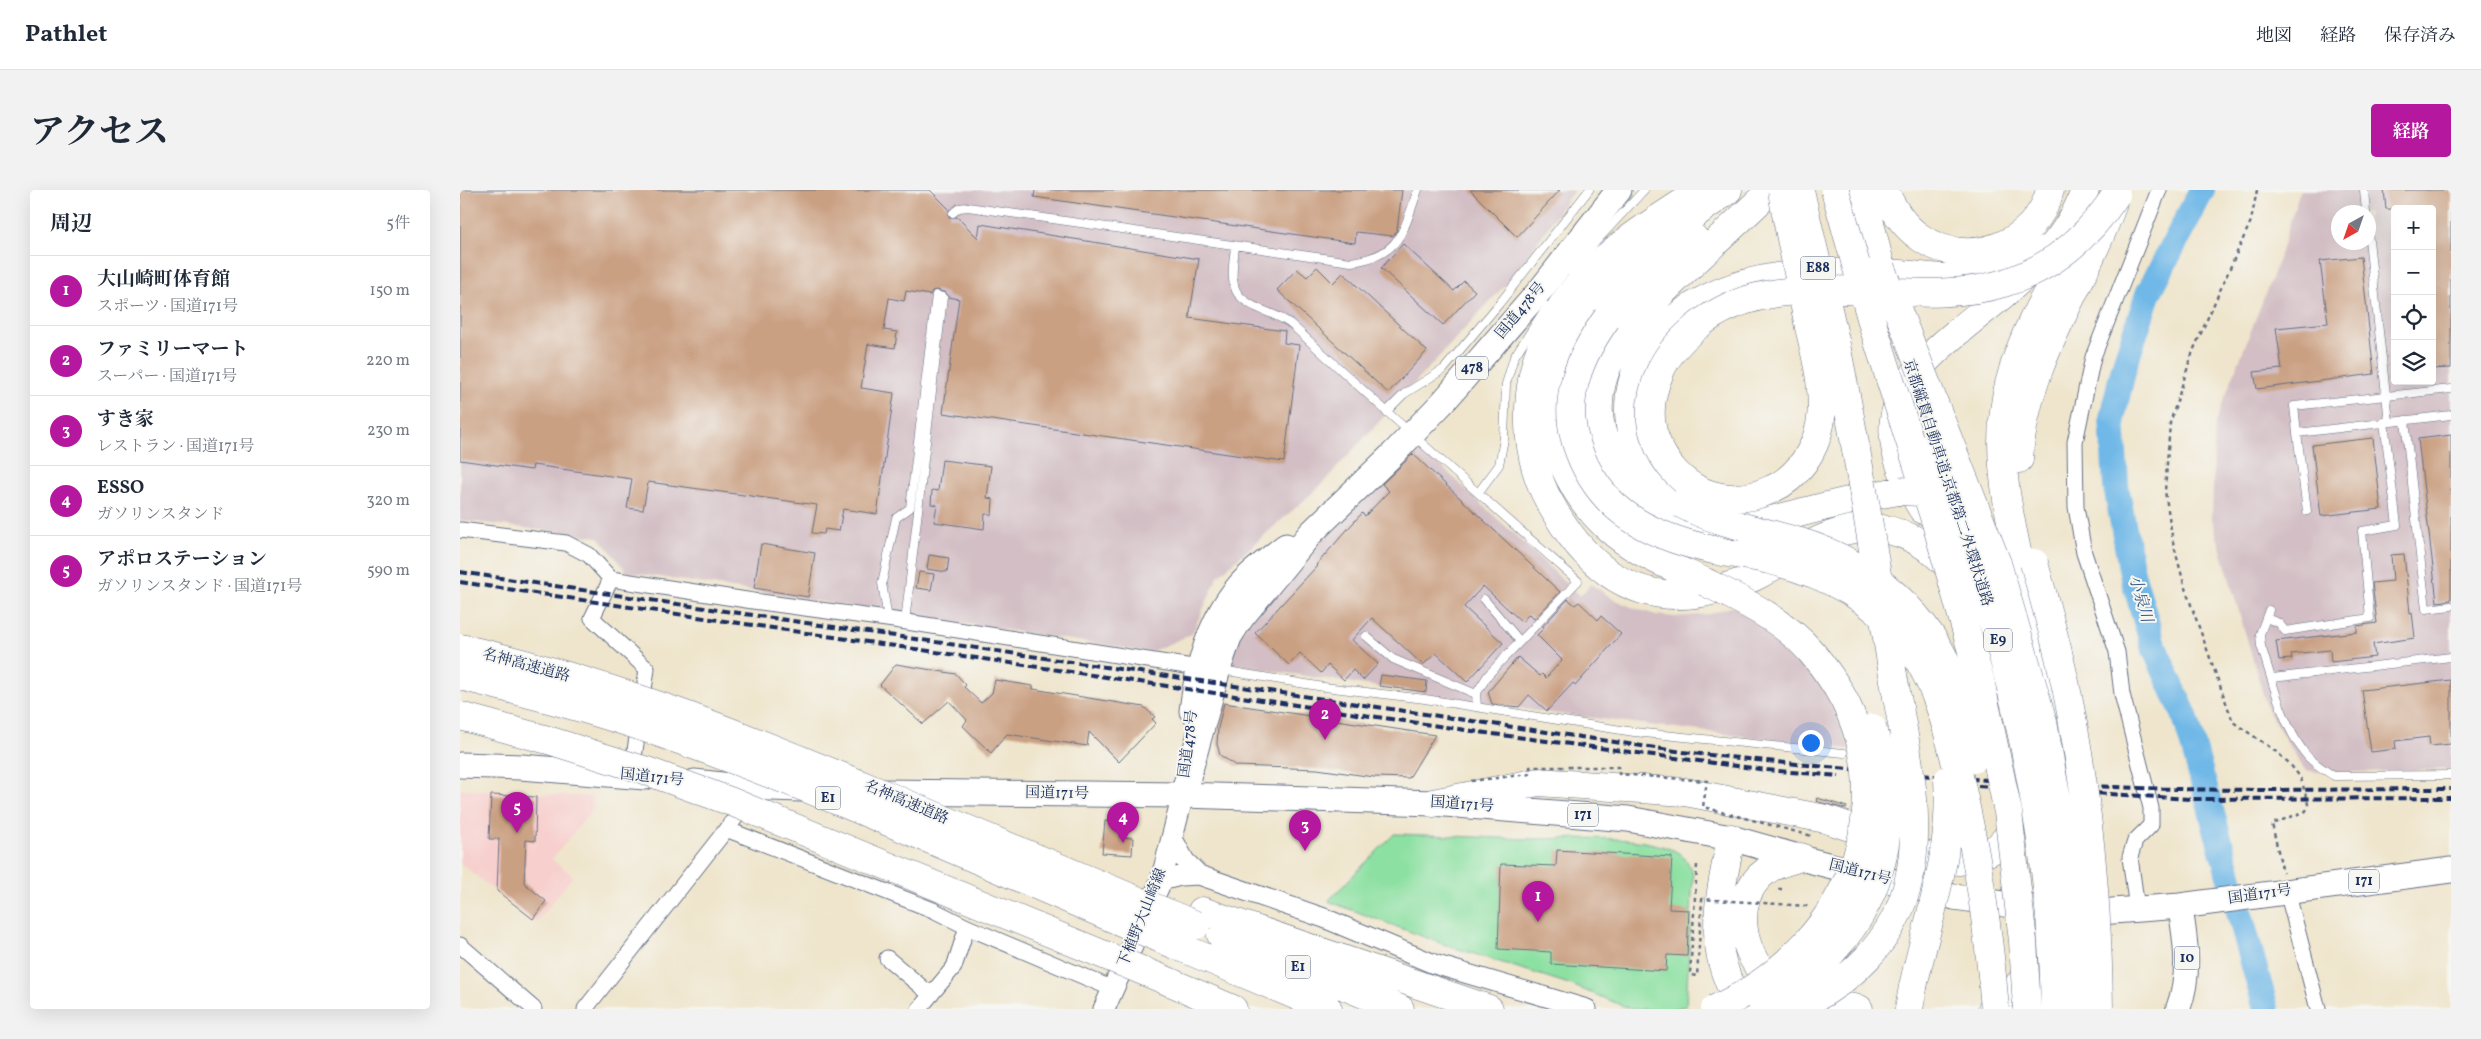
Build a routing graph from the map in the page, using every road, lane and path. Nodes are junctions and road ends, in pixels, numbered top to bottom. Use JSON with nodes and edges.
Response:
{"nodes":[{"id":1,"x":1418,"y":190,"type":"edge"},
{"id":2,"x":1589,"y":190,"type":"edge"},
{"id":3,"x":1619,"y":190,"type":"edge"},
{"id":4,"x":1644,"y":190,"type":"edge"},
{"id":5,"x":1702,"y":190,"type":"edge"},
{"id":6,"x":1718,"y":190,"type":"edge"},
{"id":7,"x":1728,"y":190,"type":"edge"},
{"id":8,"x":1764,"y":190,"type":"edge"},
{"id":9,"x":1771,"y":190,"type":"edge"},
{"id":10,"x":1782,"y":190,"type":"edge"},
{"id":11,"x":1800,"y":190,"type":"edge"},
{"id":12,"x":1835,"y":190,"type":"edge"},
{"id":13,"x":1862,"y":190,"type":"edge"},
{"id":14,"x":1884,"y":190,"type":"edge"},
{"id":15,"x":2085,"y":190,"type":"edge"},
{"id":16,"x":2159,"y":190,"type":"edge"},
{"id":17,"x":2257,"y":190,"type":"edge"},
{"id":18,"x":2364,"y":190,"type":"edge"},
{"id":19,"x":2111,"y":192,"type":"edge"},
{"id":20,"x":2049,"y":195,"type":"edge"},
{"id":21,"x":2365,"y":205,"type":"edge"},
{"id":22,"x":953,"y":213,"type":"dead end"},
{"id":23,"x":2072,"y":221,"type":"junction"},
{"id":24,"x":1668,"y":235,"type":"junction"},
{"id":25,"x":1235,"y":246,"type":"junction"},
{"id":26,"x":2370,"y":250,"type":"edge"},
{"id":27,"x":1875,"y":278,"type":"junction"},
{"id":28,"x":1565,"y":283,"type":"dead end"},
{"id":29,"x":1554,"y":298,"type":"dead end"},
{"id":30,"x":1601,"y":310,"type":"junction"},
{"id":31,"x":2451,"y":389,"type":"edge"},
{"id":32,"x":2386,"y":395,"type":"junction"},
{"id":33,"x":1386,"y":412,"type":"junction"},
{"id":34,"x":2451,"y":415,"type":"edge"},
{"id":35,"x":2405,"y":420,"type":"junction"},
{"id":36,"x":2387,"y":422,"type":"junction"},
{"id":37,"x":2297,"y":433,"type":"junction"},
{"id":38,"x":1411,"y":435,"type":"junction"},
{"id":39,"x":1478,"y":493,"type":"junction"},
{"id":40,"x":2307,"y":511,"type":"dead end"},
{"id":41,"x":460,"y":530,"type":"edge"},
{"id":42,"x":611,"y":579,"type":"junction"},
{"id":43,"x":1706,"y":582,"type":"junction"},
{"id":44,"x":1484,"y":599,"type":"dead end"},
{"id":45,"x":1982,"y":606,"type":"junction"},
{"id":46,"x":2451,"y":606,"type":"edge"},
{"id":47,"x":2030,"y":611,"type":"junction"},
{"id":48,"x":888,"y":619,"type":"junction"},
{"id":49,"x":905,"y":622,"type":"junction"},
{"id":50,"x":1366,"y":636,"type":"dead end"},
{"id":51,"x":1903,"y":637,"type":"junction"},
{"id":52,"x":1519,"y":640,"type":"junction"},
{"id":53,"x":460,"y":648,"type":"edge"},
{"id":54,"x":2451,"y":656,"type":"edge"},
{"id":55,"x":1209,"y":669,"type":"junction"},
{"id":56,"x":460,"y":676,"type":"edge"},
{"id":57,"x":2272,"y":678,"type":"junction"},
{"id":58,"x":1476,"y":694,"type":"junction"},
{"id":59,"x":1477,"y":707,"type":"junction"},
{"id":60,"x":460,"y":716,"type":"edge"},
{"id":61,"x":2023,"y":731,"type":"junction"},
{"id":62,"x":1844,"y":753,"type":"dead end"},
{"id":63,"x":460,"y":765,"type":"edge"},
{"id":64,"x":2451,"y":775,"type":"edge"},
{"id":65,"x":631,"y":776,"type":"junction"},
{"id":66,"x":1471,"y":781,"type":"dead end"},
{"id":67,"x":759,"y":788,"type":"junction"},
{"id":68,"x":1183,"y":795,"type":"junction"},
{"id":69,"x":1433,"y":803,"type":"junction"},
{"id":70,"x":726,"y":830,"type":"junction"},
{"id":71,"x":1172,"y":837,"type":"junction"},
{"id":72,"x":1731,"y":838,"type":"junction"},
{"id":73,"x":1806,"y":846,"type":"junction"},
{"id":74,"x":1697,"y":865,"type":"dead end"},
{"id":75,"x":2451,"y":870,"type":"edge"},
{"id":76,"x":2075,"y":872,"type":"dead end"},
{"id":77,"x":1199,"y":876,"type":"junction"},
{"id":78,"x":1161,"y":881,"type":"junction"},
{"id":79,"x":2037,"y":882,"type":"dead end"},
{"id":80,"x":2282,"y":891,"type":"junction"},
{"id":81,"x":2191,"y":904,"type":"junction"},
{"id":82,"x":2137,"y":909,"type":"junction"},
{"id":83,"x":1815,"y":910,"type":"dead end"},
{"id":84,"x":967,"y":927,"type":"junction"},
{"id":85,"x":1194,"y":929,"type":"junction"},
{"id":86,"x":2080,"y":941,"type":"dead end"},
{"id":87,"x":2038,"y":942,"type":"dead end"},
{"id":88,"x":460,"y":945,"type":"edge"},
{"id":89,"x":887,"y":958,"type":"dead end"},
{"id":90,"x":1170,"y":982,"type":"junction"},
{"id":91,"x":1343,"y":985,"type":"junction"},
{"id":92,"x":1113,"y":989,"type":"junction"},
{"id":93,"x":931,"y":995,"type":"junction"},
{"id":94,"x":534,"y":1009,"type":"edge"},
{"id":95,"x":586,"y":1009,"type":"edge"},
{"id":96,"x":919,"y":1009,"type":"edge"},
{"id":97,"x":1104,"y":1009,"type":"edge"},
{"id":98,"x":1208,"y":1009,"type":"edge"},
{"id":99,"x":1233,"y":1009,"type":"edge"},
{"id":100,"x":1328,"y":1009,"type":"edge"},
{"id":101,"x":1400,"y":1009,"type":"edge"},
{"id":102,"x":1410,"y":1009,"type":"edge"},
{"id":103,"x":1489,"y":1009,"type":"edge"},
{"id":104,"x":1587,"y":1009,"type":"edge"},
{"id":105,"x":1715,"y":1009,"type":"edge"},
{"id":106,"x":1744,"y":1009,"type":"edge"},
{"id":107,"x":1763,"y":1009,"type":"edge"},
{"id":108,"x":1792,"y":1009,"type":"edge"},
{"id":109,"x":1859,"y":1009,"type":"edge"},
{"id":110,"x":1909,"y":1009,"type":"edge"},
{"id":111,"x":1993,"y":1009,"type":"edge"},
{"id":112,"x":2018,"y":1009,"type":"edge"},
{"id":113,"x":2027,"y":1009,"type":"edge"},
{"id":114,"x":2055,"y":1009,"type":"edge"},
{"id":115,"x":2071,"y":1009,"type":"edge"},
{"id":116,"x":2075,"y":1009,"type":"edge"},
{"id":117,"x":2099,"y":1009,"type":"edge"},
{"id":118,"x":2178,"y":1009,"type":"edge"},
{"id":119,"x":2318,"y":1009,"type":"edge"}],
"edges":[{"from":1,"to":25,"type":"lane"},
{"from":2,"to":33,"type":"lane"},
{"from":3,"to":38,"type":"highway","name":"国道478号","number":"478"},
{"from":4,"to":28,"type":"lane"},
{"from":5,"to":45,"type":"highway"},
{"from":6,"to":24,"type":"highway"},
{"from":7,"to":24,"type":"highway"},
{"from":8,"to":30,"type":"highway"},
{"from":9,"to":47,"type":"highway","bridge":true},
{"from":10,"to":19,"type":"highway","bridge":true},
{"from":11,"to":108,"type":"highway","number":"E88","bridge":true},
{"from":12,"to":27,"type":"highway","number":"E88","bridge":true},
{"from":13,"to":27,"type":"highway"},
{"from":14,"to":20,"type":"highway"},
{"from":15,"to":23,"type":"highway"},
{"from":16,"to":82,"type":"street"},
{"from":17,"to":80,"type":"path"},
{"from":18,"to":21,"type":"lane"},
{"from":19,"to":47,"type":"highway"},
{"from":19,"to":117,"type":"highway","bridge":true},
{"from":22,"to":25,"type":"lane"},
{"from":23,"to":45,"type":"highway"},
{"from":23,"to":112,"type":"highway","bridge":true},
{"from":24,"to":30,"type":"highway"},
{"from":25,"to":33,"type":"lane"},
{"from":26,"to":32,"type":"lane"},
{"from":27,"to":113,"type":"highway","name":"京都縦貫自動車道;京都第二外環状道路","number":"E9","bridge":true},
{"from":27,"to":114,"type":"highway","name":"京都縦貫自動車道;京都第二外環状道路","number":"E9","bridge":true},
{"from":27,"to":116,"type":"highway","bridge":true},
{"from":29,"to":39,"type":"lane"},
{"from":30,"to":43,"type":"highway"},
{"from":30,"to":51,"type":"highway","bridge":true},
{"from":31,"to":32,"type":"lane"},
{"from":32,"to":36,"type":"lane"},
{"from":32,"to":37,"type":"lane"},
{"from":33,"to":38,"type":"lane"},
{"from":34,"to":35,"type":"lane"},
{"from":35,"to":36,"type":"lane"},
{"from":35,"to":46,"type":"lane"},
{"from":36,"to":37,"type":"lane"},
{"from":36,"to":57,"type":"lane"},
{"from":37,"to":40,"type":"lane"},
{"from":38,"to":39,"type":"lane"},
{"from":38,"to":55,"type":"highway","name":"国道478号","number":"478"},
{"from":39,"to":52,"type":"lane"},
{"from":41,"to":42,"type":"street"},
{"from":42,"to":48,"type":"street"},
{"from":42,"to":65,"type":"street"},
{"from":43,"to":105,"type":"highway","bridge":true},
{"from":43,"to":107,"type":"highway","bridge":true},
{"from":44,"to":52,"type":"lane"},
{"from":45,"to":61,"type":"highway"},
{"from":47,"to":76,"type":"highway"},
{"from":48,"to":49,"type":"street"},
{"from":48,"to":49,"type":"lane"},
{"from":49,"to":55,"type":"street"},
{"from":50,"to":58,"type":"lane"},
{"from":51,"to":110,"type":"highway","bridge":true},
{"from":51,"to":111,"type":"highway","bridge":true},
{"from":52,"to":58,"type":"lane"},
{"from":53,"to":85,"type":"highway","name":"名神高速道路","number":"E1","bridge":true},
{"from":54,"to":57,"type":"lane"},
{"from":55,"to":59,"type":"lane"},
{"from":55,"to":68,"type":"highway","name":"国道478号","number":"478"},
{"from":56,"to":85,"type":"highway","name":"名神高速道路","number":"E1","bridge":true},
{"from":57,"to":64,"type":"lane"},
{"from":58,"to":59,"type":"lane"},
{"from":59,"to":62,"type":"lane"},
{"from":60,"to":90,"type":"highway","bridge":true},
{"from":61,"to":69,"type":"highway"},
{"from":61,"to":79,"type":"highway"},
{"from":63,"to":65,"type":"highway","name":"国道171号","number":"171"},
{"from":65,"to":67,"type":"highway","name":"国道171号","number":"171"},
{"from":66,"to":73,"type":"path","bridge":true},
{"from":67,"to":68,"type":"highway","name":"国道171号","number":"171"},
{"from":67,"to":70,"type":"street"},
{"from":68,"to":69,"type":"highway","name":"国道171号","number":"171"},
{"from":68,"to":71,"type":"main road","name":"下植野大山崎線"},
{"from":69,"to":72,"type":"highway","name":"国道171号","number":"171"},
{"from":70,"to":84,"type":"street"},
{"from":70,"to":95,"type":"street"},
{"from":71,"to":77,"type":"street"},
{"from":71,"to":78,"type":"main road","name":"下植野大山崎線"},
{"from":72,"to":73,"type":"highway","name":"国道171号","number":"171"},
{"from":72,"to":106,"type":"highway"},
{"from":73,"to":82,"type":"highway","name":"国道171号","number":"171"},
{"from":73,"to":109,"type":"highway"},
{"from":74,"to":83,"type":"path","bridge":true},
{"from":75,"to":80,"type":"highway","name":"国道171号","number":"171"},
{"from":77,"to":78,"type":"street"},
{"from":77,"to":104,"type":"street"},
{"from":78,"to":92,"type":"main road","name":"下植野大山崎線"},
{"from":80,"to":81,"type":"highway","name":"国道171号","number":"171"},
{"from":80,"to":119,"type":"street"},
{"from":81,"to":82,"type":"highway","name":"国道171号","number":"171"},
{"from":81,"to":118,"type":"main road","number":"10"},
{"from":84,"to":92,"type":"street"},
{"from":84,"to":93,"type":"street"},
{"from":85,"to":91,"type":"highway","name":"名神高速道路","number":"E1"},
{"from":85,"to":100,"type":"highway","name":"名神高速道路","number":"E1"},
{"from":85,"to":103,"type":"highway"},
{"from":86,"to":115,"type":"highway"},
{"from":87,"to":111,"type":"highway"},
{"from":88,"to":94,"type":"street"},
{"from":89,"to":93,"type":"street"},
{"from":90,"to":98,"type":"highway"},
{"from":90,"to":99,"type":"highway"},
{"from":91,"to":101,"type":"highway","name":"名神高速道路","number":"E1"},
{"from":91,"to":102,"type":"lane","name":"名神高速道路","number":"E1"},
{"from":92,"to":97,"type":"main road","name":"下植野大山崎線"},
{"from":93,"to":96,"type":"street"}]}
